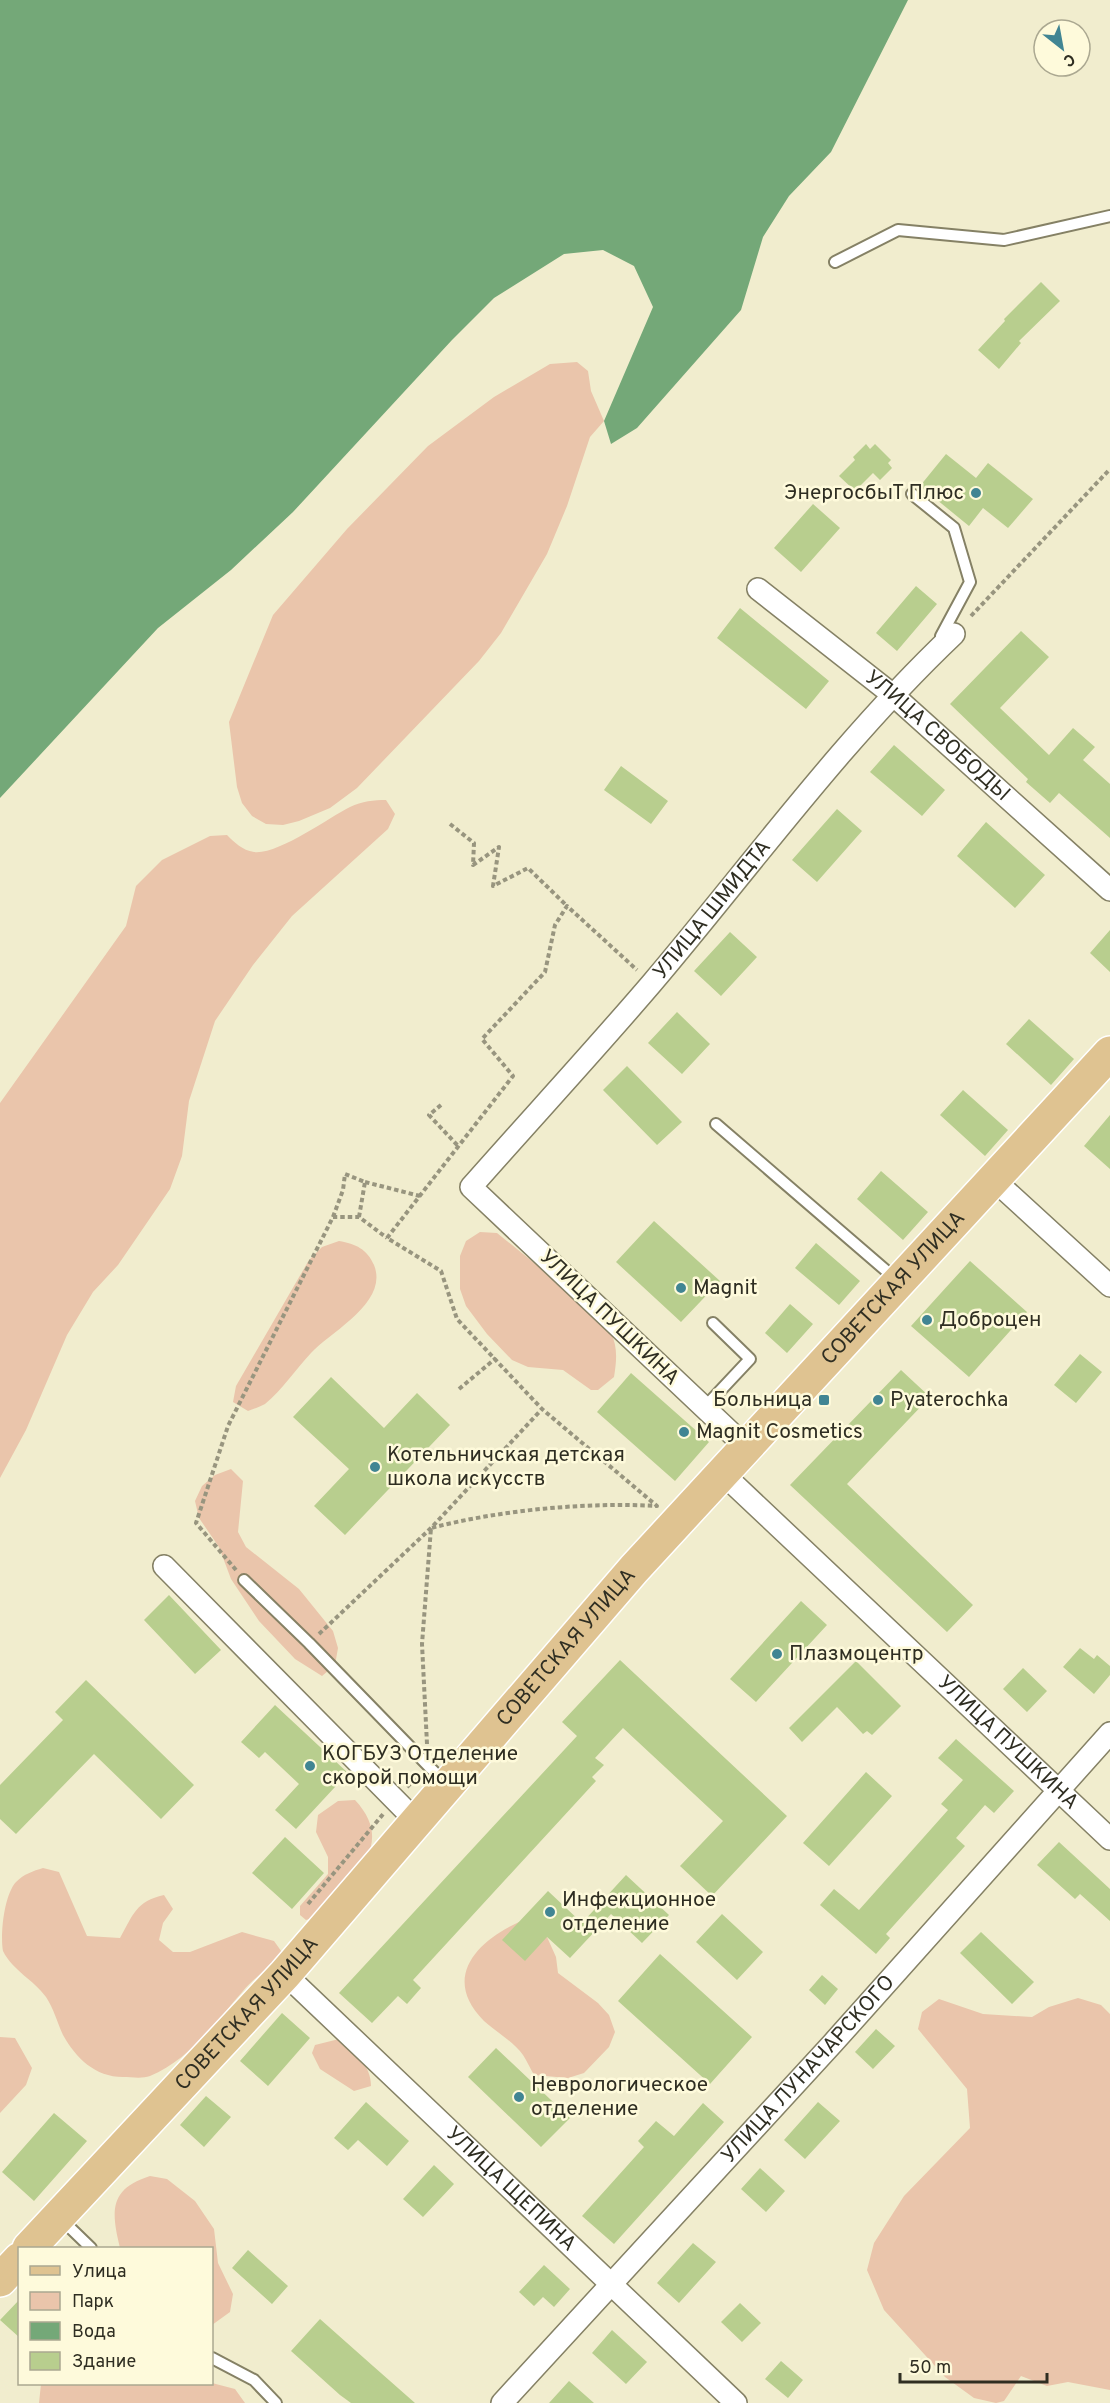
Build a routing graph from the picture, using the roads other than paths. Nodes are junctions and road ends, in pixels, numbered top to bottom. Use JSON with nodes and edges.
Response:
{"nodes":[{"id":1,"x":1110,"y":216,"type":"edge"},
{"id":2,"x":835,"y":262,"type":"dead end"},
{"id":3,"x":912,"y":494,"type":"dead end"},
{"id":4,"x":758,"y":589,"type":"dead end"},
{"id":5,"x":954,"y":634,"type":"road end"},
{"id":6,"x":922,"y":664,"type":"junction"},
{"id":7,"x":894,"y":694,"type":"junction"},
{"id":8,"x":1110,"y":890,"type":"edge"},
{"id":9,"x":1110,"y":1053,"type":"edge"},
{"id":10,"x":716,"y":1124,"type":"dead end"},
{"id":11,"x":993,"y":1179,"type":"junction"},
{"id":12,"x":471,"y":1187,"type":"joint"},
{"id":13,"x":899,"y":1281,"type":"junction"},
{"id":14,"x":1110,"y":1286,"type":"edge"},
{"id":15,"x":713,"y":1323,"type":"dead end"},
{"id":16,"x":704,"y":1408,"type":"junction"},
{"id":17,"x":746,"y":1447,"type":"junction"},
{"id":18,"x":722,"y":1473,"type":"junction"},
{"id":19,"x":164,"y":1566,"type":"dead end"},
{"id":20,"x":244,"y":1580,"type":"road end"},
{"id":21,"x":1110,"y":1733,"type":"edge"},
{"id":22,"x":438,"y":1776,"type":"junction"},
{"id":23,"x":1057,"y":1791,"type":"junction"},
{"id":24,"x":416,"y":1821,"type":"junction"},
{"id":25,"x":1110,"y":1839,"type":"edge"},
{"id":26,"x":285,"y":1974,"type":"junction"},
{"id":27,"x":59,"y":2217,"type":"junction"},
{"id":28,"x":31,"y":2247,"type":"edge"},
{"id":29,"x":90,"y":2247,"type":"edge"},
{"id":30,"x":611,"y":2282,"type":"junction"},
{"id":31,"x":213,"y":2359,"type":"edge"},
{"id":32,"x":276,"y":2403,"type":"edge"},
{"id":33,"x":502,"y":2403,"type":"edge"},
{"id":34,"x":736,"y":2403,"type":"edge"}],
"edges":[{"from":1,"to":2,"type":"lane"},
{"from":3,"to":6,"type":"lane"},
{"from":4,"to":7,"type":"street","name":"УЛИЦА СВОБОДЫ"},
{"from":5,"to":6,"type":"street","name":"УЛИЦА ШМИДТА"},
{"from":6,"to":7,"type":"street","name":"УЛИЦА ШМИДТА"},
{"from":7,"to":8,"type":"street","name":"УЛИЦА СВОБОДЫ"},
{"from":7,"to":12,"type":"street","name":"УЛИЦА ШМИДТА"},
{"from":9,"to":11,"type":"main road","name":"СОВЕТСКАЯ УЛИЦА"},
{"from":10,"to":13,"type":"lane"},
{"from":11,"to":13,"type":"main road","name":"СОВЕТСКАЯ УЛИЦА"},
{"from":11,"to":14,"type":"street"},
{"from":12,"to":16,"type":"street","name":"УЛИЦА ПУШКИНА"},
{"from":13,"to":17,"type":"main road","name":"СОВЕТСКАЯ УЛИЦА"},
{"from":15,"to":16,"type":"lane"},
{"from":16,"to":17,"type":"street","name":"УЛИЦА ПУШКИНА"},
{"from":17,"to":18,"type":"main road","name":"СОВЕТСКАЯ УЛИЦА"},
{"from":18,"to":22,"type":"main road","name":"СОВЕТСКАЯ УЛИЦА"},
{"from":18,"to":23,"type":"street","name":"УЛИЦА ПУШКИНА"},
{"from":19,"to":24,"type":"street"},
{"from":20,"to":22,"type":"lane"},
{"from":21,"to":23,"type":"street","name":"УЛИЦА ЛУНАЧАРСКОГО"},
{"from":22,"to":24,"type":"main road","name":"СОВЕТСКАЯ УЛИЦА"},
{"from":23,"to":25,"type":"street","name":"УЛИЦА ПУШКИНА"},
{"from":23,"to":30,"type":"street","name":"УЛИЦА ЛУНАЧАРСКОГО"},
{"from":24,"to":26,"type":"main road","name":"СОВЕТСКАЯ УЛИЦА"},
{"from":26,"to":27,"type":"main road","name":"СОВЕТСКАЯ УЛИЦА"},
{"from":26,"to":30,"type":"street","name":"УЛИЦА ЩЕПИНА"},
{"from":27,"to":28,"type":"main road","name":"СОВЕТСКАЯ УЛИЦА"},
{"from":27,"to":29,"type":"lane"},
{"from":30,"to":33,"type":"street","name":"УЛИЦА ЛУНАЧАРСКОГО"},
{"from":30,"to":34,"type":"street","name":"УЛИЦА ЩЕПИНА"},
{"from":31,"to":32,"type":"lane"}]}
